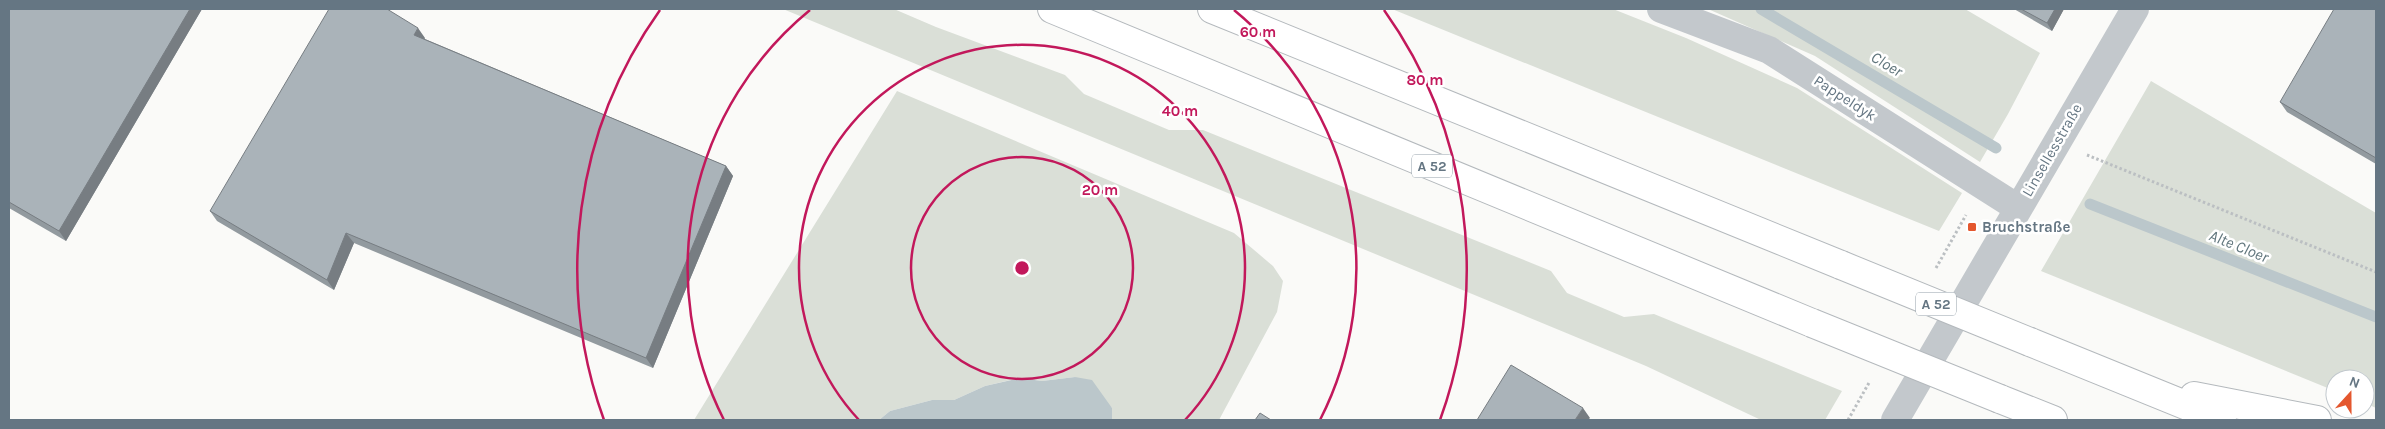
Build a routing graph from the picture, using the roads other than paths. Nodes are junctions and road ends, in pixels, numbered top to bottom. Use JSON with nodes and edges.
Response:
{"nodes":[{"id":1,"x":1052,"y":9,"type":"edge"},
{"id":2,"x":1212,"y":9,"type":"edge"},
{"id":3,"x":1661,"y":9,"type":"edge"},
{"id":4,"x":2134,"y":9,"type":"edge"},
{"id":5,"x":2018,"y":208,"type":"junction"},
{"id":6,"x":2137,"y":386,"type":"junction"},
{"id":7,"x":1895,"y":420,"type":"edge"},
{"id":8,"x":2053,"y":420,"type":"edge"},
{"id":9,"x":2222,"y":420,"type":"edge"},
{"id":10,"x":2317,"y":420,"type":"edge"}],
"edges":[{"from":1,"to":8,"type":"highway","number":"A 52","bridge":true},
{"from":2,"to":6,"type":"highway","number":"A 52","bridge":true},
{"from":3,"to":5,"type":"street","name":"Pappeldyk"},
{"from":4,"to":5,"type":"street","name":"Linsellesstraße"},
{"from":5,"to":7,"type":"street","name":"Linsellesstraße"},
{"from":6,"to":9,"type":"highway","number":"A 52"},
{"from":6,"to":10,"type":"highway"}]}
